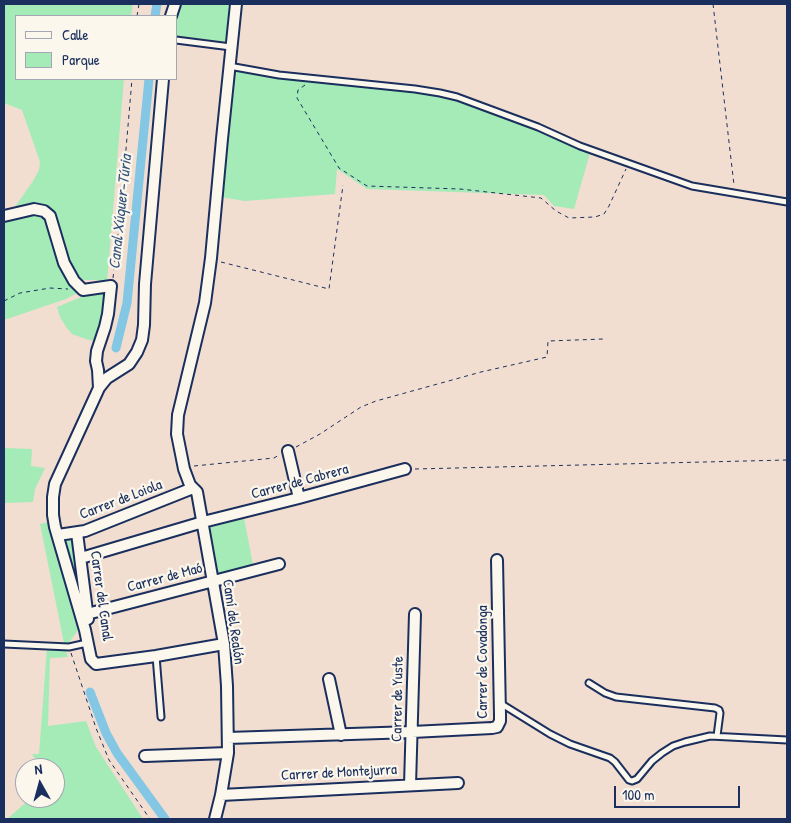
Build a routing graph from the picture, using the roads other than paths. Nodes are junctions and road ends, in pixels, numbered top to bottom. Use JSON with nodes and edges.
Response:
{"nodes":[{"id":1,"x":236,"y":4,"type":"edge"},
{"id":2,"x":178,"y":40,"type":"edge"},
{"id":3,"x":231,"y":47,"type":"junction"},
{"id":4,"x":230,"y":66,"type":"junction"},
{"id":5,"x":164,"y":80,"type":"edge"},
{"id":6,"x":787,"y":202,"type":"edge"},
{"id":7,"x":4,"y":216,"type":"edge"},
{"id":8,"x":99,"y":388,"type":"junction"},
{"id":9,"x":288,"y":451,"type":"road end"},
{"id":10,"x":404,"y":469,"type":"road end"},
{"id":11,"x":194,"y":488,"type":"junction"},
{"id":12,"x":299,"y":498,"type":"junction"},
{"id":13,"x":203,"y":522,"type":"junction"},
{"id":14,"x":77,"y":533,"type":"junction"},
{"id":15,"x":58,"y":535,"type":"junction"},
{"id":16,"x":80,"y":558,"type":"junction"},
{"id":17,"x":497,"y":560,"type":"dead end"},
{"id":18,"x":279,"y":564,"type":"dead end"},
{"id":19,"x":212,"y":581,"type":"junction"},
{"id":20,"x":88,"y":614,"type":"junction"},
{"id":21,"x":415,"y":614,"type":"dead end"},
{"id":22,"x":88,"y":643,"type":"junction"},
{"id":23,"x":4,"y":644,"type":"edge"},
{"id":24,"x":224,"y":644,"type":"junction"},
{"id":25,"x":156,"y":656,"type":"junction"},
{"id":26,"x":96,"y":664,"type":"junction"},
{"id":27,"x":329,"y":679,"type":"dead end"},
{"id":28,"x":589,"y":683,"type":"dead end"},
{"id":29,"x":500,"y":703,"type":"junction"},
{"id":30,"x":161,"y":717,"type":"dead end"},
{"id":31,"x":412,"y":732,"type":"junction"},
{"id":32,"x":341,"y":735,"type":"junction"},
{"id":33,"x":717,"y":736,"type":"junction"},
{"id":34,"x":228,"y":738,"type":"junction"},
{"id":35,"x":787,"y":740,"type":"edge"},
{"id":36,"x":228,"y":753,"type":"junction"},
{"id":37,"x":146,"y":756,"type":"dead end"},
{"id":38,"x":458,"y":783,"type":"dead end"},
{"id":39,"x":410,"y":785,"type":"junction"},
{"id":40,"x":221,"y":794,"type":"junction"},
{"id":41,"x":215,"y":819,"type":"edge"}],
"edges":[{"from":1,"to":3,"type":"street","name":"Camí del Realón"},
{"from":2,"to":3,"type":"lane"},
{"from":3,"to":4,"type":"street","name":"Camí del Realón"},
{"from":4,"to":6,"type":"lane"},
{"from":4,"to":11,"type":"street","name":"Camí del Realón"},
{"from":5,"to":8,"type":"street"},
{"from":7,"to":8,"type":"street"},
{"from":8,"to":15,"type":"street"},
{"from":9,"to":12,"type":"street"},
{"from":10,"to":12,"type":"street","name":"Carrer de Cabrera"},
{"from":11,"to":13,"type":"street","name":"Camí del Realón"},
{"from":11,"to":14,"type":"street","name":"Carrer de Loiola"},
{"from":12,"to":13,"type":"street","name":"Carrer de Cabrera"},
{"from":13,"to":16,"type":"street","name":"Carrer de Cabrera"},
{"from":13,"to":19,"type":"street","name":"Camí del Realón"},
{"from":14,"to":15,"type":"street","name":"Carrer de Loiola"},
{"from":14,"to":16,"type":"street","name":"Carrer del Canal"},
{"from":15,"to":22,"type":"street"},
{"from":16,"to":20,"type":"street","name":"Carrer del Canal"},
{"from":17,"to":29,"type":"street","name":"Carrer de Covadonga"},
{"from":18,"to":19,"type":"street","name":"Carrer de Maó"},
{"from":19,"to":20,"type":"street","name":"Carrer de Maó"},
{"from":19,"to":24,"type":"street","name":"Camí del Realón"},
{"from":20,"to":26,"type":"street","name":"Carrer del Canal"},
{"from":21,"to":31,"type":"street","name":"Carrer de Yuste"},
{"from":22,"to":23,"type":"lane"},
{"from":22,"to":26,"type":"street"},
{"from":24,"to":25,"type":"street"},
{"from":24,"to":34,"type":"street","name":"Camí del Realón"},
{"from":25,"to":26,"type":"street"},
{"from":25,"to":30,"type":"lane"},
{"from":27,"to":32,"type":"street"},
{"from":28,"to":33,"type":"lane"},
{"from":29,"to":31,"type":"street","name":"Carrer de Covadonga"},
{"from":29,"to":33,"type":"lane"},
{"from":31,"to":32,"type":"street","name":"Carrer de Covadonga"},
{"from":31,"to":39,"type":"street","name":"Carrer de Yuste"},
{"from":32,"to":34,"type":"street","name":"Carrer de Covadonga"},
{"from":33,"to":35,"type":"lane"},
{"from":34,"to":36,"type":"street","name":"Camí del Realón"},
{"from":36,"to":37,"type":"street"},
{"from":36,"to":40,"type":"street","name":"Camí del Realón"},
{"from":38,"to":39,"type":"street","name":"Carrer de Montejurra"},
{"from":39,"to":40,"type":"street","name":"Carrer de Montejurra"},
{"from":40,"to":41,"type":"street","name":"Camí del Realón"}]}
